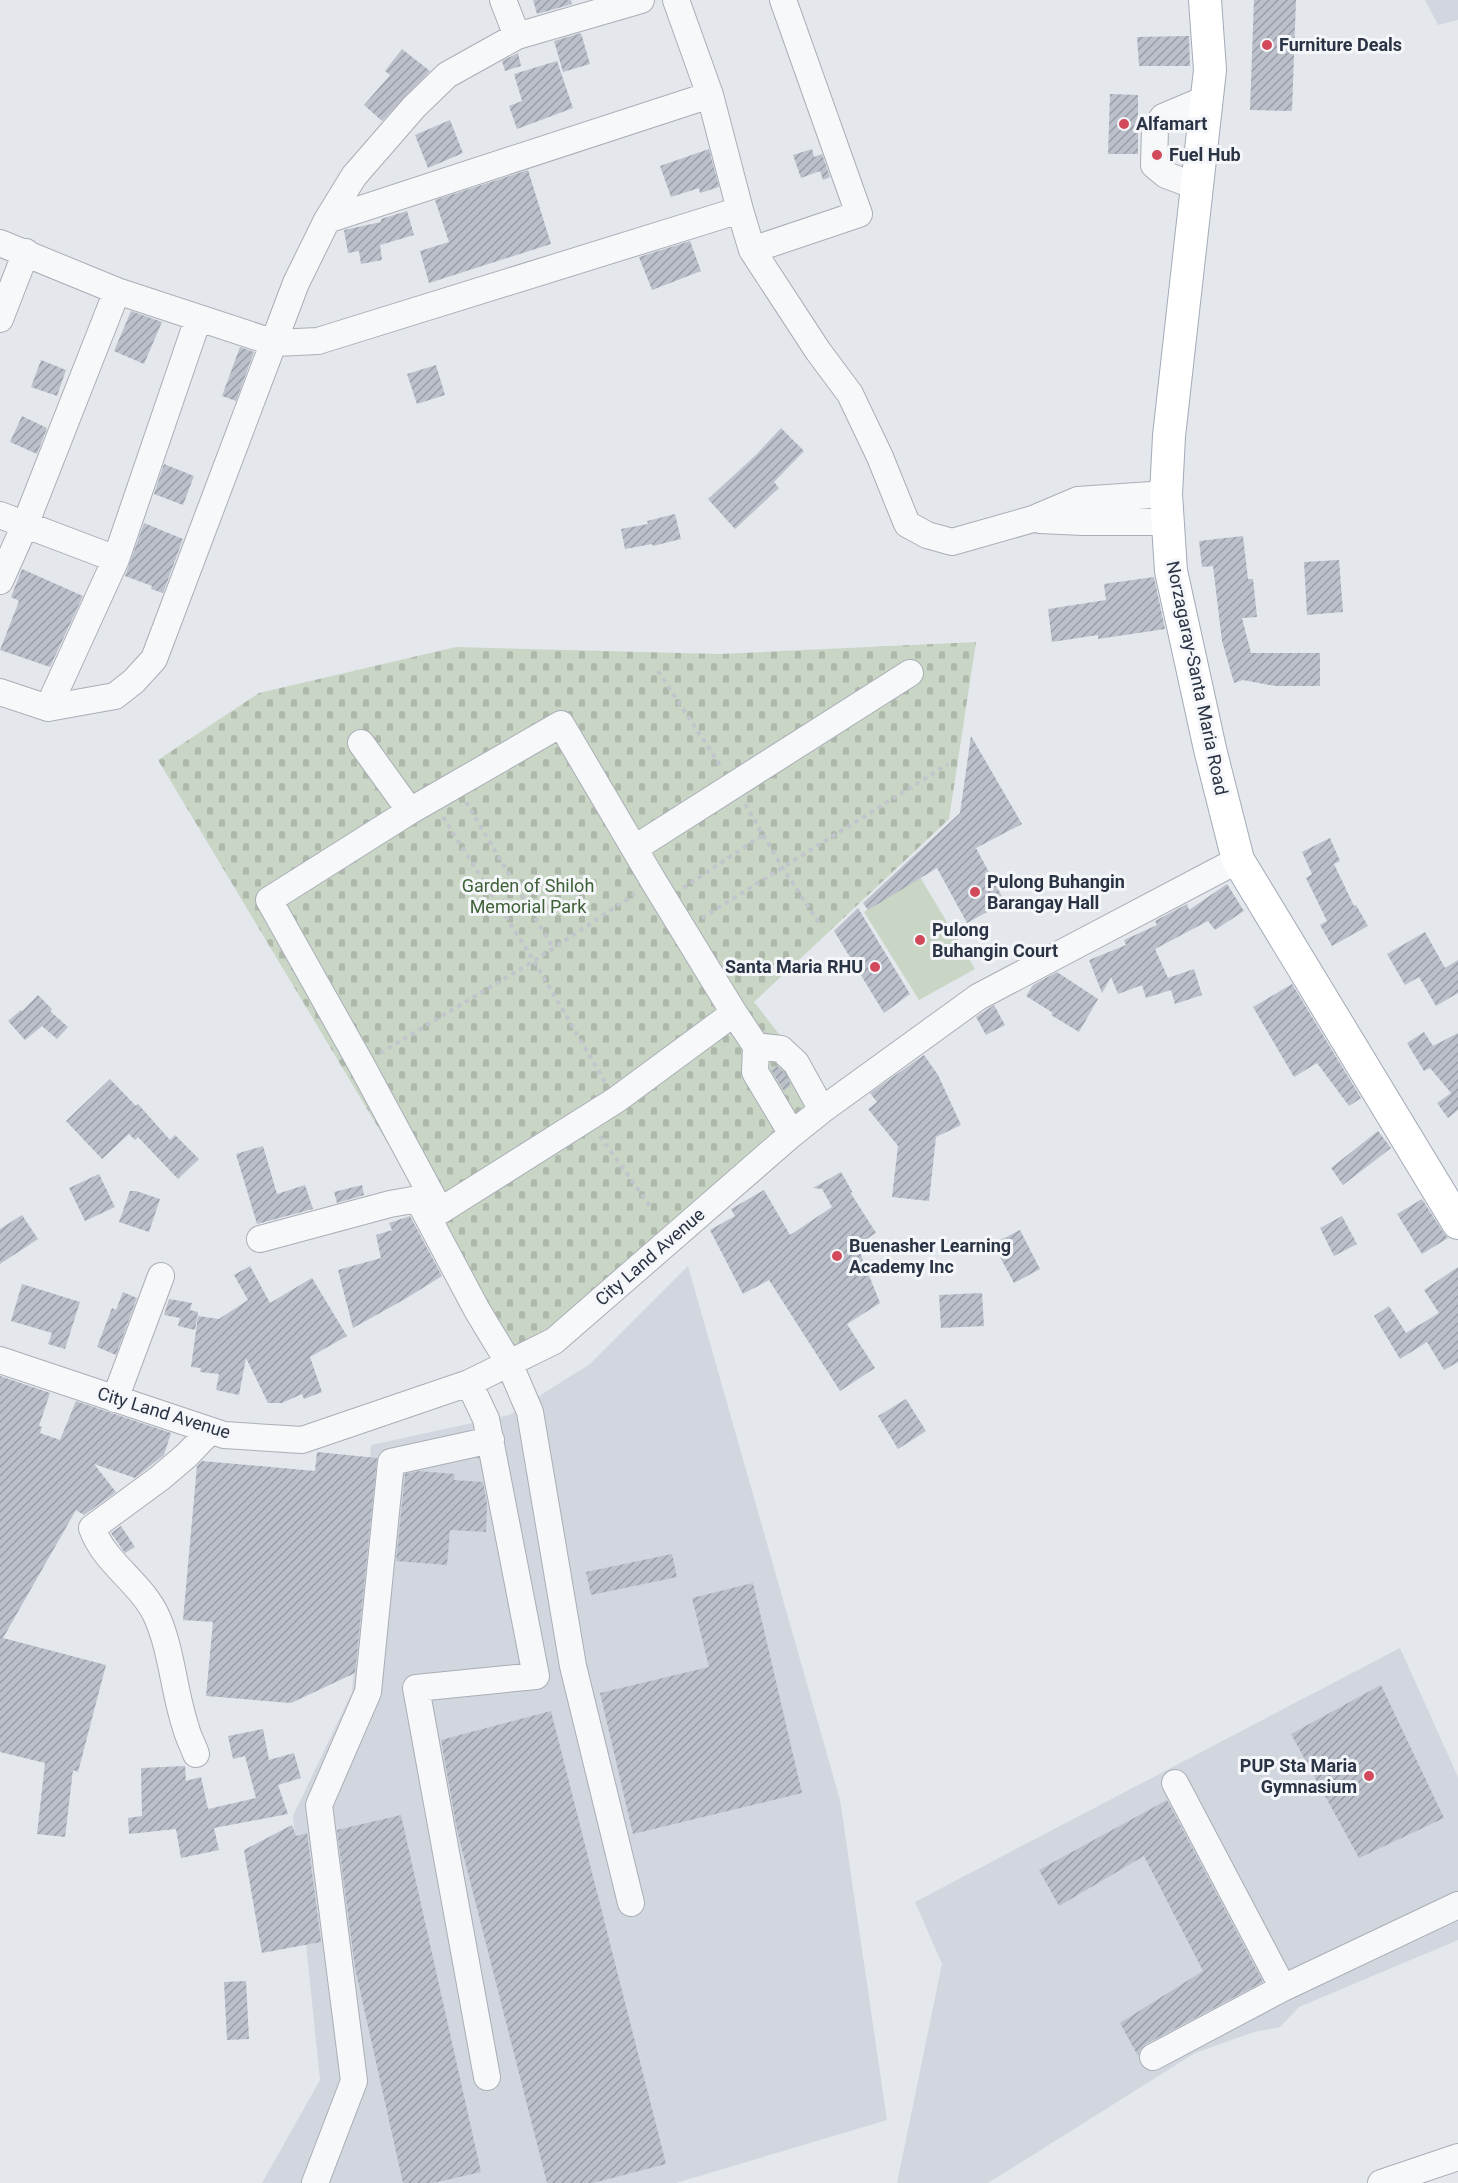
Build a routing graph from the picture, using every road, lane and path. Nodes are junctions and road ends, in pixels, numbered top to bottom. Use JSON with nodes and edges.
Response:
{"nodes":[{"id":1,"x":503,"y":0,"type":"edge"},
{"id":2,"x":641,"y":0,"type":"edge"},
{"id":3,"x":676,"y":0,"type":"edge"},
{"id":4,"x":783,"y":0,"type":"edge"},
{"id":5,"x":1205,"y":0,"type":"edge"},
{"id":6,"x":517,"y":36,"type":"junction"},
{"id":7,"x":710,"y":94,"type":"junction"},
{"id":8,"x":1208,"y":98,"type":"junction"},
{"id":9,"x":1198,"y":187,"type":"junction"},
{"id":10,"x":740,"y":210,"type":"junction"},
{"id":11,"x":327,"y":220,"type":"junction"},
{"id":12,"x":0,"y":243,"type":"edge"},
{"id":13,"x":752,"y":250,"type":"junction"},
{"id":14,"x":26,"y":252,"type":"junction"},
{"id":15,"x":117,"y":291,"type":"junction"},
{"id":16,"x":0,"y":319,"type":"edge"},
{"id":17,"x":198,"y":319,"type":"junction"},
{"id":18,"x":274,"y":343,"type":"junction"},
{"id":19,"x":1167,"y":508,"type":"junction"},
{"id":20,"x":0,"y":515,"type":"edge"},
{"id":21,"x":25,"y":525,"type":"junction"},
{"id":22,"x":116,"y":559,"type":"junction"},
{"id":23,"x":0,"y":581,"type":"edge"},
{"id":24,"x":658,"y":671,"type":"dead end"},
{"id":25,"x":910,"y":673,"type":"dead end"},
{"id":26,"x":0,"y":692,"type":"edge"},
{"id":27,"x":48,"y":708,"type":"junction"},
{"id":28,"x":361,"y":743,"type":"dead end"},
{"id":29,"x":948,"y":764,"type":"dead end"},
{"id":30,"x":733,"y":784,"type":"junction"},
{"id":31,"x":456,"y":785,"type":"junction"},
{"id":32,"x":432,"y":799,"type":"junction"},
{"id":33,"x":410,"y":811,"type":"junction"},
{"id":34,"x":764,"y":835,"type":"junction"},
{"id":35,"x":635,"y":848,"type":"junction"},
{"id":36,"x":1238,"y":860,"type":"junction"},
{"id":37,"x":782,"y":867,"type":"junction"},
{"id":38,"x":659,"y":891,"type":"junction"},
{"id":39,"x":821,"y":926,"type":"dead end"},
{"id":40,"x":683,"y":930,"type":"junction"},
{"id":41,"x":553,"y":948,"type":"junction"},
{"id":42,"x":534,"y":961,"type":"junction"},
{"id":43,"x":734,"y":1013,"type":"junction"},
{"id":44,"x":756,"y":1046,"type":"junction"},
{"id":45,"x":361,"y":1064,"type":"junction"},
{"id":46,"x":616,"y":1100,"type":"junction"},
{"id":47,"x":822,"y":1110,"type":"junction"},
{"id":48,"x":587,"y":1119,"type":"junction"},
{"id":49,"x":792,"y":1134,"type":"junction"},
{"id":50,"x":651,"y":1209,"type":"dead end"},
{"id":51,"x":1458,"y":1223,"type":"edge"},
{"id":52,"x":260,"y":1239,"type":"dead end"},
{"id":53,"x":161,"y":1276,"type":"dead end"},
{"id":54,"x":0,"y":1360,"type":"edge"},
{"id":55,"x":509,"y":1363,"type":"junction"},
{"id":56,"x":469,"y":1383,"type":"junction"},
{"id":57,"x":115,"y":1399,"type":"junction"},
{"id":58,"x":210,"y":1431,"type":"junction"},
{"id":59,"x":491,"y":1440,"type":"junction"},
{"id":60,"x":196,"y":1754,"type":"dead end"},
{"id":61,"x":1175,"y":1783,"type":"dead end"},
{"id":62,"x":631,"y":1903,"type":"dead end"},
{"id":63,"x":1458,"y":1905,"type":"edge"},
{"id":64,"x":1283,"y":1988,"type":"junction"},
{"id":65,"x":1154,"y":2057,"type":"dead end"},
{"id":66,"x":487,"y":2077,"type":"dead end"},
{"id":67,"x":1458,"y":2157,"type":"edge"},
{"id":68,"x":315,"y":2183,"type":"edge"},
{"id":69,"x":1380,"y":2183,"type":"edge"}],
"edges":[{"from":1,"to":6,"type":"street"},
{"from":2,"to":6,"type":"street"},
{"from":3,"to":7,"type":"street"},
{"from":4,"to":13,"type":"street"},
{"from":5,"to":8,"type":"main road","name":"Norzagaray-Santa Maria Road"},
{"from":6,"to":11,"type":"street"},
{"from":7,"to":10,"type":"street"},
{"from":7,"to":11,"type":"street"},
{"from":8,"to":9,"type":"main road","name":"Norzagaray-Santa Maria Road"},
{"from":8,"to":9,"type":"street"},
{"from":9,"to":19,"type":"main road","name":"Norzagaray-Santa Maria Road"},
{"from":10,"to":13,"type":"street"},
{"from":10,"to":18,"type":"street"},
{"from":11,"to":18,"type":"street"},
{"from":12,"to":14,"type":"street"},
{"from":13,"to":19,"type":"street"},
{"from":14,"to":15,"type":"street"},
{"from":14,"to":16,"type":"street"},
{"from":15,"to":17,"type":"street"},
{"from":15,"to":21,"type":"street"},
{"from":17,"to":18,"type":"street"},
{"from":17,"to":22,"type":"street"},
{"from":18,"to":27,"type":"street"},
{"from":19,"to":36,"type":"main road","name":"Norzagaray-Santa Maria Road"},
{"from":20,"to":21,"type":"street"},
{"from":21,"to":22,"type":"street"},
{"from":21,"to":23,"type":"street"},
{"from":22,"to":27,"type":"street"},
{"from":24,"to":30,"type":"path"},
{"from":25,"to":30,"type":"street"},
{"from":26,"to":27,"type":"street"},
{"from":28,"to":33,"type":"street"},
{"from":29,"to":37,"type":"path"},
{"from":30,"to":34,"type":"path"},
{"from":30,"to":35,"type":"street"},
{"from":31,"to":32,"type":"street"},
{"from":31,"to":35,"type":"street"},
{"from":31,"to":41,"type":"path"},
{"from":32,"to":33,"type":"street"},
{"from":32,"to":42,"type":"path"},
{"from":33,"to":45,"type":"street"},
{"from":34,"to":37,"type":"path"},
{"from":34,"to":38,"type":"path"},
{"from":35,"to":38,"type":"street"},
{"from":36,"to":47,"type":"street","name":"City Land Avenue"},
{"from":36,"to":51,"type":"main road","name":"Norzagaray-Santa Maria Road"},
{"from":37,"to":39,"type":"path"},
{"from":37,"to":40,"type":"path"},
{"from":38,"to":40,"type":"street"},
{"from":38,"to":41,"type":"path"},
{"from":40,"to":43,"type":"street"},
{"from":41,"to":42,"type":"path"},
{"from":42,"to":45,"type":"path"},
{"from":42,"to":46,"type":"path"},
{"from":43,"to":44,"type":"street"},
{"from":43,"to":46,"type":"street"},
{"from":44,"to":47,"type":"street"},
{"from":44,"to":49,"type":"street"},
{"from":45,"to":48,"type":"street"},
{"from":46,"to":48,"type":"street"},
{"from":47,"to":49,"type":"street","name":"City Land Avenue"},
{"from":48,"to":50,"type":"path"},
{"from":49,"to":55,"type":"street","name":"City Land Avenue"},
{"from":52,"to":55,"type":"street"},
{"from":53,"to":57,"type":"street"},
{"from":54,"to":57,"type":"street","name":"City Land Avenue"},
{"from":55,"to":56,"type":"street","name":"City Land Avenue"},
{"from":55,"to":62,"type":"street"},
{"from":56,"to":58,"type":"street","name":"City Land Avenue"},
{"from":56,"to":59,"type":"street"},
{"from":57,"to":58,"type":"street","name":"City Land Avenue"},
{"from":58,"to":60,"type":"street"},
{"from":59,"to":66,"type":"street"},
{"from":59,"to":68,"type":"street"},
{"from":61,"to":64,"type":"street"},
{"from":63,"to":64,"type":"street"},
{"from":64,"to":65,"type":"street"},
{"from":67,"to":69,"type":"street"}]}
